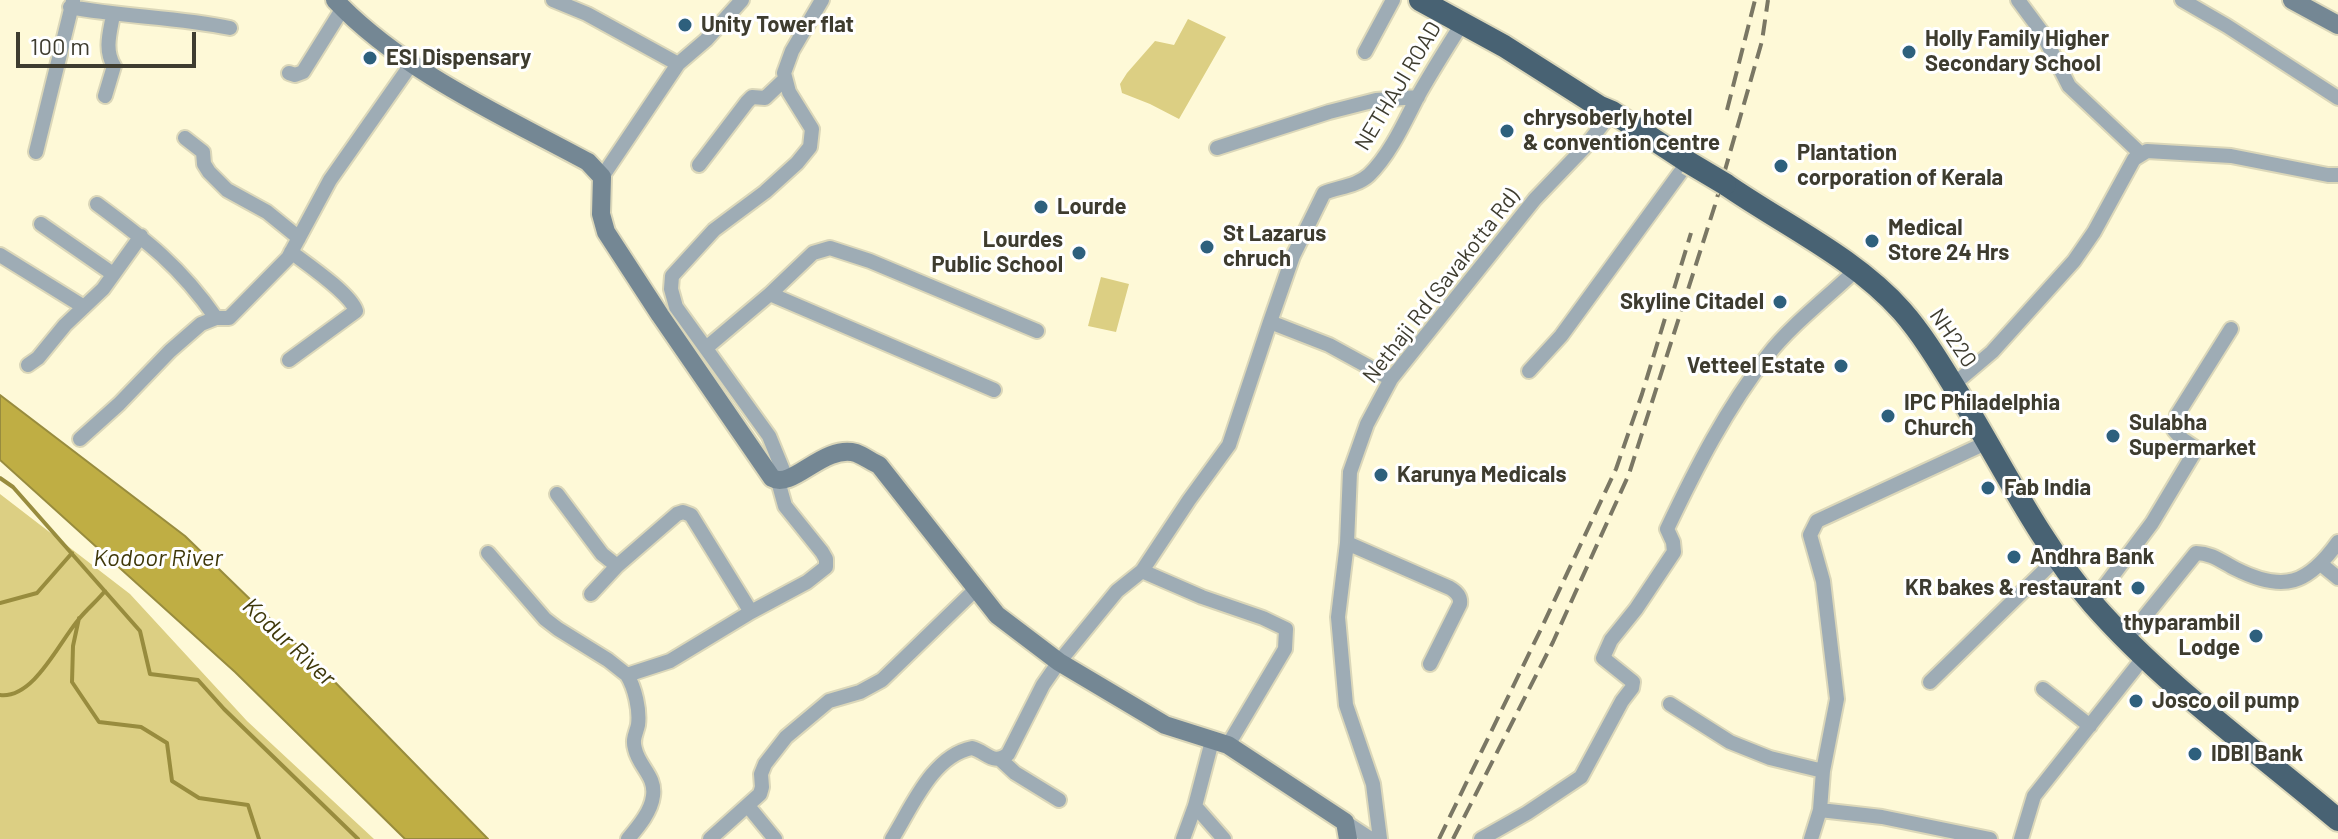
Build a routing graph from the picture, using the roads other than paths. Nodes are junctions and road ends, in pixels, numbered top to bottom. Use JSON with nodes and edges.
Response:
{"nodes":[{"id":1,"x":553,"y":0,"type":"edge"},
{"id":2,"x":742,"y":0,"type":"edge"},
{"id":3,"x":822,"y":0,"type":"edge"},
{"id":4,"x":1393,"y":0,"type":"edge"},
{"id":5,"x":1420,"y":0,"type":"edge"},
{"id":6,"x":2018,"y":0,"type":"edge"},
{"id":7,"x":2182,"y":0,"type":"edge"},
{"id":8,"x":2292,"y":0,"type":"edge"},
{"id":9,"x":72,"y":3,"type":"edge"},
{"id":10,"x":339,"y":4,"type":"edge"},
{"id":11,"x":113,"y":15,"type":"junction"},
{"id":12,"x":1463,"y":22,"type":"junction"},
{"id":13,"x":2338,"y":25,"type":"edge"},
{"id":14,"x":230,"y":28,"type":"dead end"},
{"id":15,"x":1365,"y":52,"type":"dead end"},
{"id":16,"x":412,"y":63,"type":"junction"},
{"id":17,"x":678,"y":64,"type":"junction"},
{"id":18,"x":289,"y":73,"type":"dead end"},
{"id":19,"x":785,"y":79,"type":"junction"},
{"id":20,"x":105,"y":96,"type":"dead end"},
{"id":21,"x":1418,"y":97,"type":"junction"},
{"id":22,"x":2338,"y":98,"type":"edge"},
{"id":23,"x":1612,"y":112,"type":"junction"},
{"id":24,"x":185,"y":138,"type":"dead end"},
{"id":25,"x":1217,"y":148,"type":"dead end"},
{"id":26,"x":36,"y":152,"type":"dead end"},
{"id":27,"x":2141,"y":154,"type":"junction"},
{"id":28,"x":1688,"y":162,"type":"junction"},
{"id":29,"x":699,"y":165,"type":"dead end"},
{"id":30,"x":2338,"y":175,"type":"edge"},
{"id":31,"x":602,"y":177,"type":"junction"},
{"id":32,"x":97,"y":204,"type":"dead end"},
{"id":33,"x":41,"y":224,"type":"dead end"},
{"id":34,"x":141,"y":236,"type":"junction"},
{"id":35,"x":295,"y":245,"type":"junction"},
{"id":36,"x":0,"y":255,"type":"edge"},
{"id":37,"x":1856,"y":270,"type":"junction"},
{"id":38,"x":113,"y":274,"type":"junction"},
{"id":39,"x":770,"y":294,"type":"junction"},
{"id":40,"x":84,"y":307,"type":"junction"},
{"id":41,"x":216,"y":318,"type":"junction"},
{"id":42,"x":1270,"y":322,"type":"junction"},
{"id":43,"x":2231,"y":329,"type":"dead end"},
{"id":44,"x":1037,"y":331,"type":"dead end"},
{"id":45,"x":706,"y":348,"type":"junction"},
{"id":46,"x":289,"y":360,"type":"dead end"},
{"id":47,"x":28,"y":365,"type":"dead end"},
{"id":48,"x":1529,"y":371,"type":"dead end"},
{"id":49,"x":1391,"y":379,"type":"junction"},
{"id":50,"x":1953,"y":385,"type":"junction"},
{"id":51,"x":994,"y":390,"type":"dead end"},
{"id":52,"x":80,"y":439,"type":"dead end"},
{"id":53,"x":1988,"y":442,"type":"junction"},
{"id":54,"x":783,"y":481,"type":"junction"},
{"id":55,"x":557,"y":494,"type":"dead end"},
{"id":56,"x":2338,"y":542,"type":"edge"},
{"id":57,"x":1347,"y":543,"type":"junction"},
{"id":58,"x":488,"y":553,"type":"dead end"},
{"id":59,"x":2057,"y":558,"type":"junction"},
{"id":60,"x":2322,"y":565,"type":"junction"},
{"id":61,"x":617,"y":566,"type":"junction"},
{"id":62,"x":1142,"y":571,"type":"junction"},
{"id":63,"x":2338,"y":578,"type":"edge"},
{"id":64,"x":977,"y":588,"type":"junction"},
{"id":65,"x":591,"y":594,"type":"dead end"},
{"id":66,"x":2092,"y":603,"type":"junction"},
{"id":67,"x":751,"y":612,"type":"junction"},
{"id":68,"x":2126,"y":640,"type":"junction"},
{"id":69,"x":2144,"y":657,"type":"junction"},
{"id":70,"x":1059,"y":662,"type":"junction"},
{"id":71,"x":1430,"y":664,"type":"dead end"},
{"id":72,"x":627,"y":675,"type":"junction"},
{"id":73,"x":1930,"y":682,"type":"dead end"},
{"id":74,"x":2043,"y":689,"type":"dead end"},
{"id":75,"x":1670,"y":704,"type":"dead end"},
{"id":76,"x":2090,"y":726,"type":"junction"},
{"id":77,"x":1220,"y":743,"type":"junction"},
{"id":78,"x":1001,"y":760,"type":"junction"},
{"id":79,"x":1823,"y":771,"type":"junction"},
{"id":80,"x":1059,"y":800,"type":"dead end"},
{"id":81,"x":748,"y":806,"type":"junction"},
{"id":82,"x":1195,"y":806,"type":"junction"},
{"id":83,"x":1820,"y":810,"type":"junction"},
{"id":84,"x":2338,"y":820,"type":"edge"},
{"id":85,"x":1916,"y":823,"type":"junction"},
{"id":86,"x":1346,"y":831,"type":"edge"},
{"id":87,"x":628,"y":839,"type":"edge"},
{"id":88,"x":710,"y":839,"type":"edge"},
{"id":89,"x":775,"y":839,"type":"edge"},
{"id":90,"x":892,"y":839,"type":"edge"},
{"id":91,"x":1183,"y":839,"type":"edge"},
{"id":92,"x":1224,"y":839,"type":"edge"},
{"id":93,"x":1371,"y":839,"type":"edge"},
{"id":94,"x":1380,"y":839,"type":"edge"},
{"id":95,"x":1481,"y":839,"type":"edge"},
{"id":96,"x":1811,"y":839,"type":"edge"},
{"id":97,"x":1914,"y":839,"type":"edge"},
{"id":98,"x":1990,"y":839,"type":"edge"},
{"id":99,"x":2021,"y":839,"type":"edge"}],
"edges":[{"from":1,"to":17,"type":"street"},
{"from":2,"to":17,"type":"street"},
{"from":3,"to":19,"type":"street"},
{"from":4,"to":15,"type":"street"},
{"from":5,"to":12,"type":"highway","name":"NH220"},
{"from":6,"to":27,"type":"street"},
{"from":7,"to":22,"type":"street"},
{"from":8,"to":13,"type":"main road"},
{"from":9,"to":11,"type":"street"},
{"from":9,"to":26,"type":"street"},
{"from":10,"to":16,"type":"main road"},
{"from":10,"to":18,"type":"street"},
{"from":11,"to":14,"type":"street"},
{"from":11,"to":20,"type":"street"},
{"from":12,"to":21,"type":"street","name":"NETHAJI ROAD"},
{"from":12,"to":23,"type":"highway","name":"NH220"},
{"from":16,"to":31,"type":"main road"},
{"from":16,"to":35,"type":"street"},
{"from":17,"to":31,"type":"street"},
{"from":19,"to":29,"type":"street"},
{"from":19,"to":45,"type":"street"},
{"from":21,"to":25,"type":"street"},
{"from":21,"to":42,"type":"street","name":"NETHAJI ROAD"},
{"from":23,"to":28,"type":"highway","name":"NH220"},
{"from":23,"to":49,"type":"street","name":"Nethaji Rd (Savakotta Rd)"},
{"from":24,"to":35,"type":"street"},
{"from":27,"to":30,"type":"street"},
{"from":27,"to":50,"type":"street"},
{"from":28,"to":37,"type":"highway","name":"NH220","bridge":true},
{"from":28,"to":48,"type":"street"},
{"from":31,"to":54,"type":"main road"},
{"from":32,"to":34,"type":"street"},
{"from":33,"to":38,"type":"street"},
{"from":34,"to":38,"type":"street"},
{"from":34,"to":41,"type":"street"},
{"from":35,"to":41,"type":"street"},
{"from":35,"to":46,"type":"street"},
{"from":36,"to":40,"type":"street"},
{"from":37,"to":50,"type":"highway","name":"NH220"},
{"from":37,"to":95,"type":"street"},
{"from":38,"to":40,"type":"street"},
{"from":39,"to":44,"type":"street"},
{"from":39,"to":45,"type":"street"},
{"from":39,"to":51,"type":"street"},
{"from":40,"to":47,"type":"street"},
{"from":41,"to":52,"type":"street"},
{"from":42,"to":49,"type":"street"},
{"from":42,"to":62,"type":"street","name":"NETHAJI ROAD"},
{"from":43,"to":66,"type":"street"},
{"from":45,"to":54,"type":"street"},
{"from":49,"to":57,"type":"street","name":"Nethaji Rd (Savakotta Rd)"},
{"from":50,"to":53,"type":"highway","name":"NH220"},
{"from":53,"to":59,"type":"highway","name":"NH220"},
{"from":53,"to":79,"type":"street"},
{"from":54,"to":64,"type":"main road"},
{"from":54,"to":67,"type":"street"},
{"from":55,"to":61,"type":"street"},
{"from":56,"to":60,"type":"street"},
{"from":57,"to":71,"type":"street"},
{"from":57,"to":94,"type":"street","name":"Nethaji Rd (Savakotta Rd)"},
{"from":58,"to":72,"type":"street"},
{"from":59,"to":66,"type":"highway","name":"NH220"},
{"from":59,"to":73,"type":"street"},
{"from":60,"to":63,"type":"street"},
{"from":60,"to":68,"type":"street"},
{"from":61,"to":65,"type":"street"},
{"from":61,"to":67,"type":"street"},
{"from":62,"to":70,"type":"street","name":"NETHAJI ROAD"},
{"from":62,"to":77,"type":"street"},
{"from":64,"to":70,"type":"main road"},
{"from":64,"to":81,"type":"street"},
{"from":66,"to":68,"type":"highway","name":"NH220"},
{"from":67,"to":72,"type":"street"},
{"from":68,"to":69,"type":"highway","name":"NH220"},
{"from":69,"to":76,"type":"street"},
{"from":69,"to":84,"type":"highway","name":"NH220"},
{"from":70,"to":77,"type":"main road"},
{"from":70,"to":78,"type":"street","name":"NETHAJI ROAD"},
{"from":72,"to":87,"type":"street"},
{"from":74,"to":76,"type":"street"},
{"from":75,"to":79,"type":"street"},
{"from":76,"to":99,"type":"street"},
{"from":77,"to":82,"type":"street"},
{"from":77,"to":86,"type":"main road"},
{"from":78,"to":80,"type":"street"},
{"from":78,"to":90,"type":"street"},
{"from":79,"to":83,"type":"street"},
{"from":81,"to":88,"type":"street"},
{"from":81,"to":89,"type":"street"},
{"from":82,"to":91,"type":"street"},
{"from":82,"to":92,"type":"street"},
{"from":83,"to":85,"type":"street"},
{"from":83,"to":96,"type":"street"},
{"from":85,"to":97,"type":"street"},
{"from":85,"to":98,"type":"street"},
{"from":86,"to":93,"type":"street"}]}
